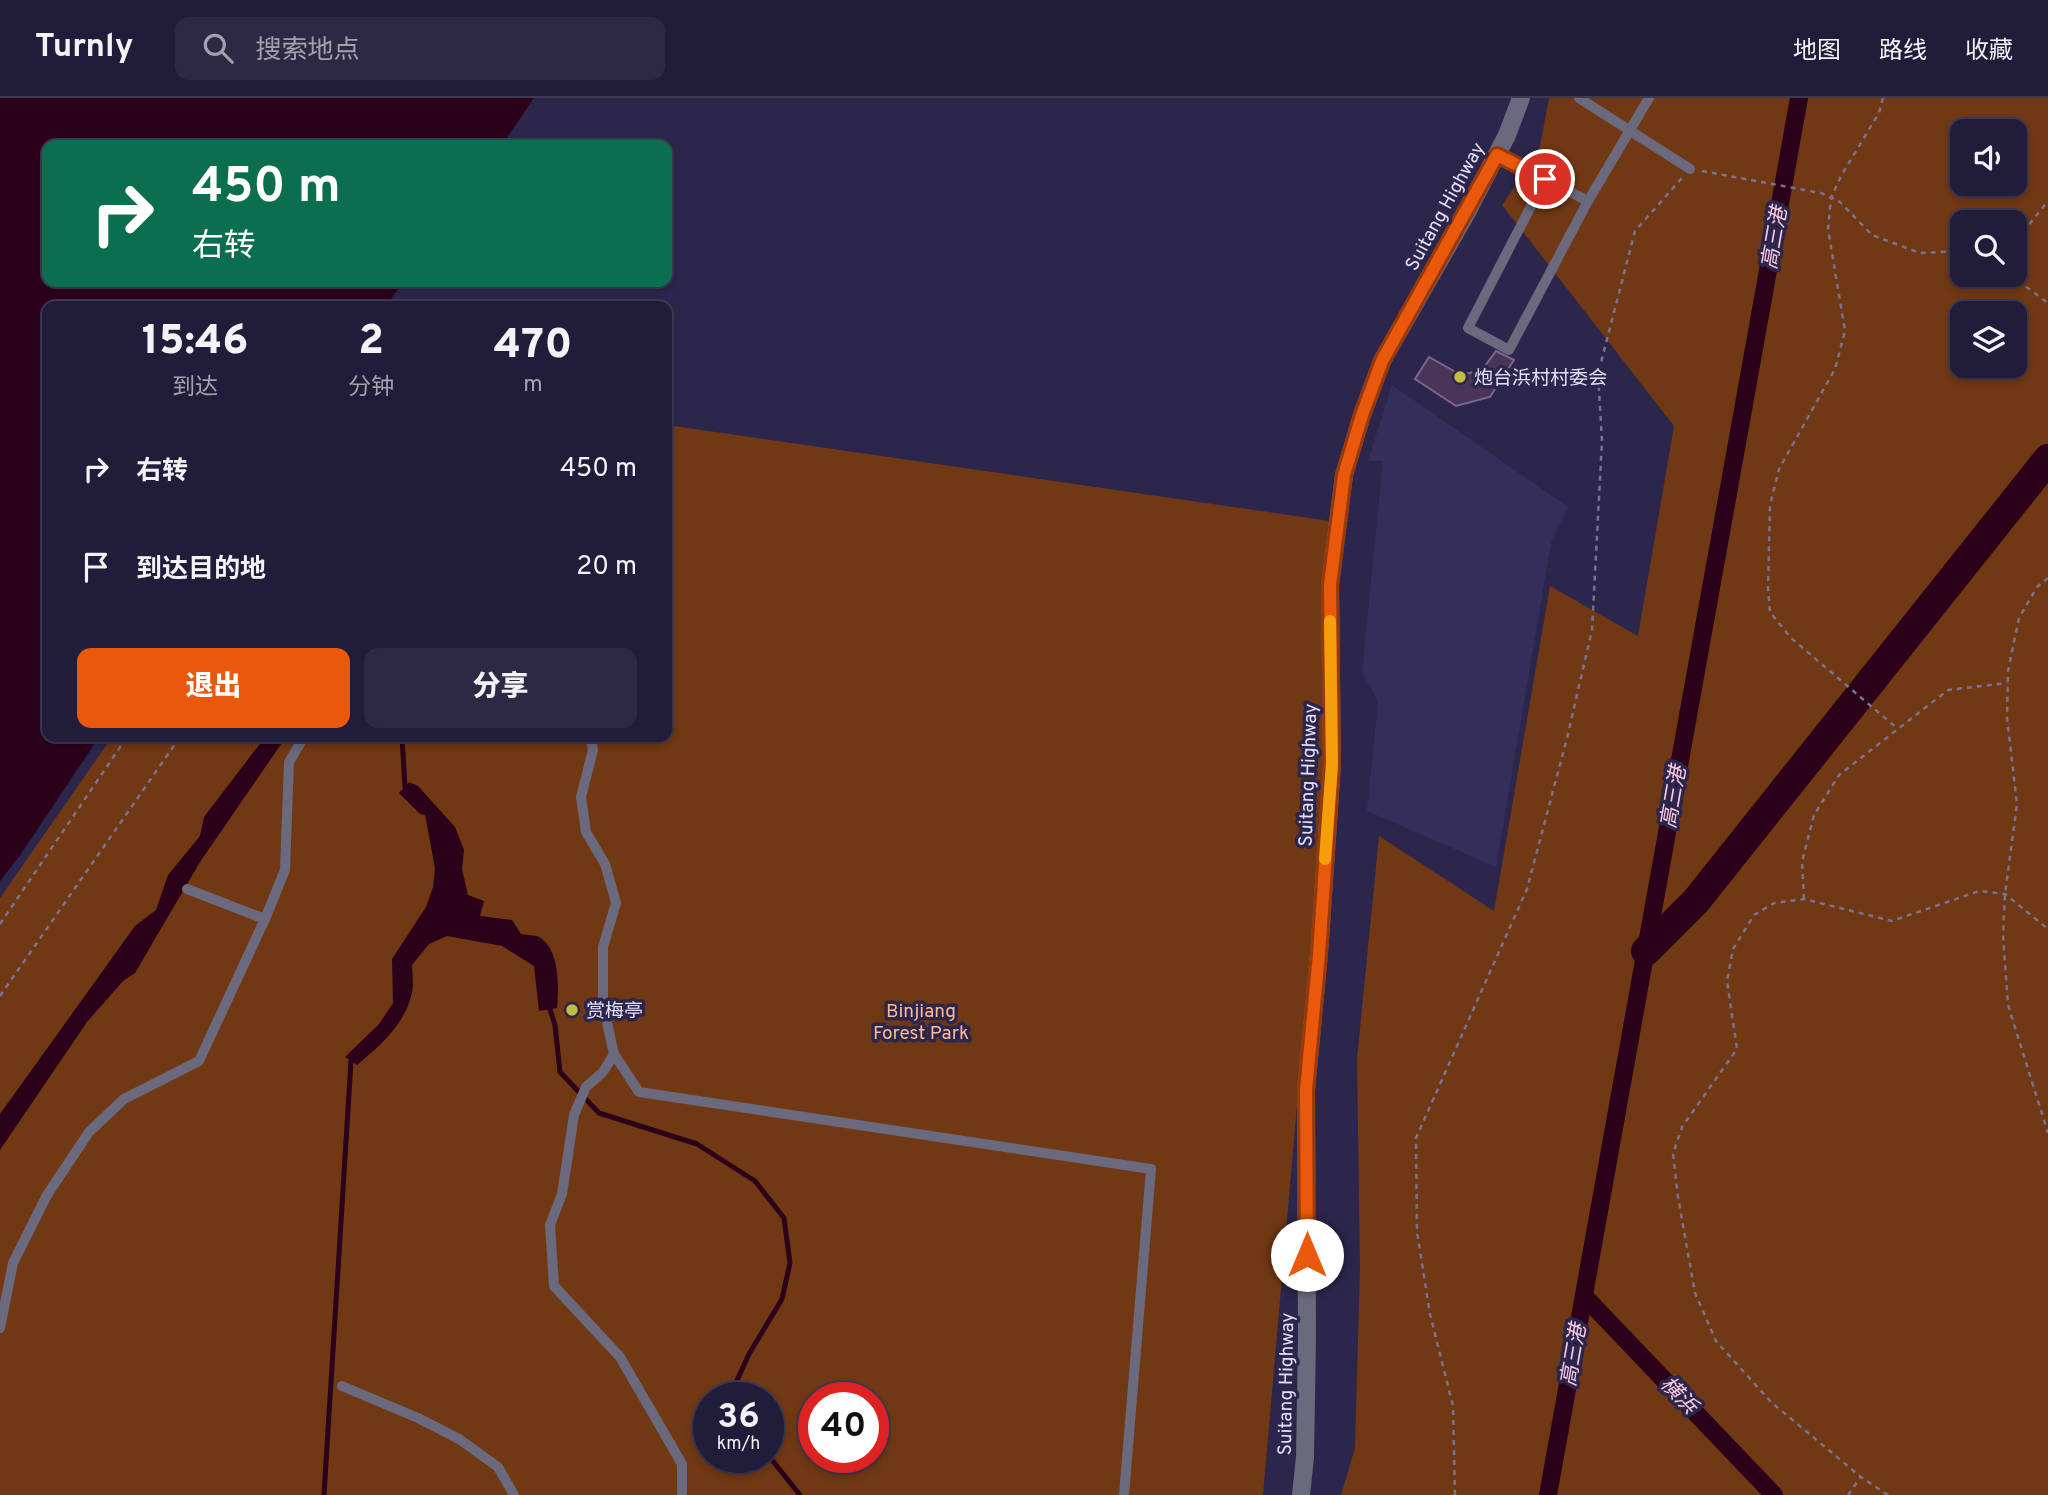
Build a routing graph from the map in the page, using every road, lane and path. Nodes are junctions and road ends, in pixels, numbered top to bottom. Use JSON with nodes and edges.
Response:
{"nodes":[{"id":1,"x":1521,"y":98,"type":"edge"},
{"id":2,"x":1579,"y":98,"type":"edge"},
{"id":3,"x":1649,"y":98,"type":"edge"},
{"id":4,"x":1883,"y":98,"type":"edge"},
{"id":5,"x":1630,"y":130,"type":"junction"},
{"id":6,"x":1497,"y":155,"type":"junction"},
{"id":7,"x":1690,"y":169,"type":"junction"},
{"id":8,"x":1545,"y":179,"type":"junction"},
{"id":9,"x":1831,"y":198,"type":"junction"},
{"id":10,"x":1588,"y":201,"type":"junction"},
{"id":11,"x":2048,"y":201,"type":"edge"},
{"id":12,"x":2027,"y":227,"type":"edge"},
{"id":13,"x":1950,"y":252,"type":"edge"},
{"id":14,"x":2026,"y":287,"type":"edge"},
{"id":15,"x":2048,"y":303,"type":"edge"},
{"id":16,"x":2048,"y":578,"type":"edge"},
{"id":17,"x":2007,"y":683,"type":"junction"},
{"id":18,"x":1898,"y":729,"type":"junction"},
{"id":19,"x":124,"y":742,"type":"edge"},
{"id":20,"x":177,"y":742,"type":"edge"},
{"id":21,"x":301,"y":742,"type":"edge"},
{"id":22,"x":592,"y":742,"type":"edge"},
{"id":23,"x":187,"y":889,"type":"dead end"},
{"id":24,"x":2006,"y":894,"type":"junction"},
{"id":25,"x":1804,"y":899,"type":"junction"},
{"id":26,"x":265,"y":919,"type":"junction"},
{"id":27,"x":0,"y":924,"type":"edge"},
{"id":28,"x":2048,"y":929,"type":"edge"},
{"id":29,"x":0,"y":996,"type":"edge"},
{"id":30,"x":614,"y":1054,"type":"junction"},
{"id":31,"x":2048,"y":1133,"type":"edge"},
{"id":32,"x":0,"y":1328,"type":"edge"},
{"id":33,"x":342,"y":1385,"type":"dead end"},
{"id":34,"x":1861,"y":1477,"type":"junction"},
{"id":35,"x":514,"y":1495,"type":"edge"},
{"id":36,"x":682,"y":1495,"type":"edge"},
{"id":37,"x":1124,"y":1495,"type":"edge"},
{"id":38,"x":1301,"y":1495,"type":"edge"},
{"id":39,"x":1455,"y":1495,"type":"edge"},
{"id":40,"x":1847,"y":1495,"type":"edge"},
{"id":41,"x":1888,"y":1495,"type":"edge"}],
"edges":[{"from":1,"to":6,"type":"street","name":"Suitang Highway"},
{"from":2,"to":5,"type":"lane"},
{"from":3,"to":5,"type":"lane"},
{"from":4,"to":9,"type":"path"},
{"from":5,"to":7,"type":"lane"},
{"from":5,"to":10,"type":"lane"},
{"from":6,"to":8,"type":"lane"},
{"from":6,"to":38,"type":"street","name":"Suitang Highway"},
{"from":7,"to":9,"type":"path"},
{"from":7,"to":39,"type":"path"},
{"from":8,"to":10,"type":"lane"},
{"from":8,"to":10,"type":"lane"},
{"from":9,"to":13,"type":"path"},
{"from":9,"to":18,"type":"path"},
{"from":11,"to":12,"type":"path"},
{"from":14,"to":15,"type":"path"},
{"from":16,"to":17,"type":"path"},
{"from":17,"to":18,"type":"path"},
{"from":17,"to":24,"type":"path"},
{"from":18,"to":25,"type":"path"},
{"from":19,"to":27,"type":"path"},
{"from":20,"to":29,"type":"path"},
{"from":21,"to":26,"type":"lane"},
{"from":22,"to":30,"type":"lane"},
{"from":23,"to":26,"type":"lane"},
{"from":24,"to":25,"type":"path"},
{"from":24,"to":28,"type":"path"},
{"from":24,"to":31,"type":"path"},
{"from":25,"to":34,"type":"path"},
{"from":26,"to":32,"type":"lane"},
{"from":30,"to":36,"type":"lane"},
{"from":30,"to":37,"type":"lane"},
{"from":33,"to":35,"type":"lane"},
{"from":34,"to":40,"type":"path"},
{"from":34,"to":41,"type":"path"}]}
